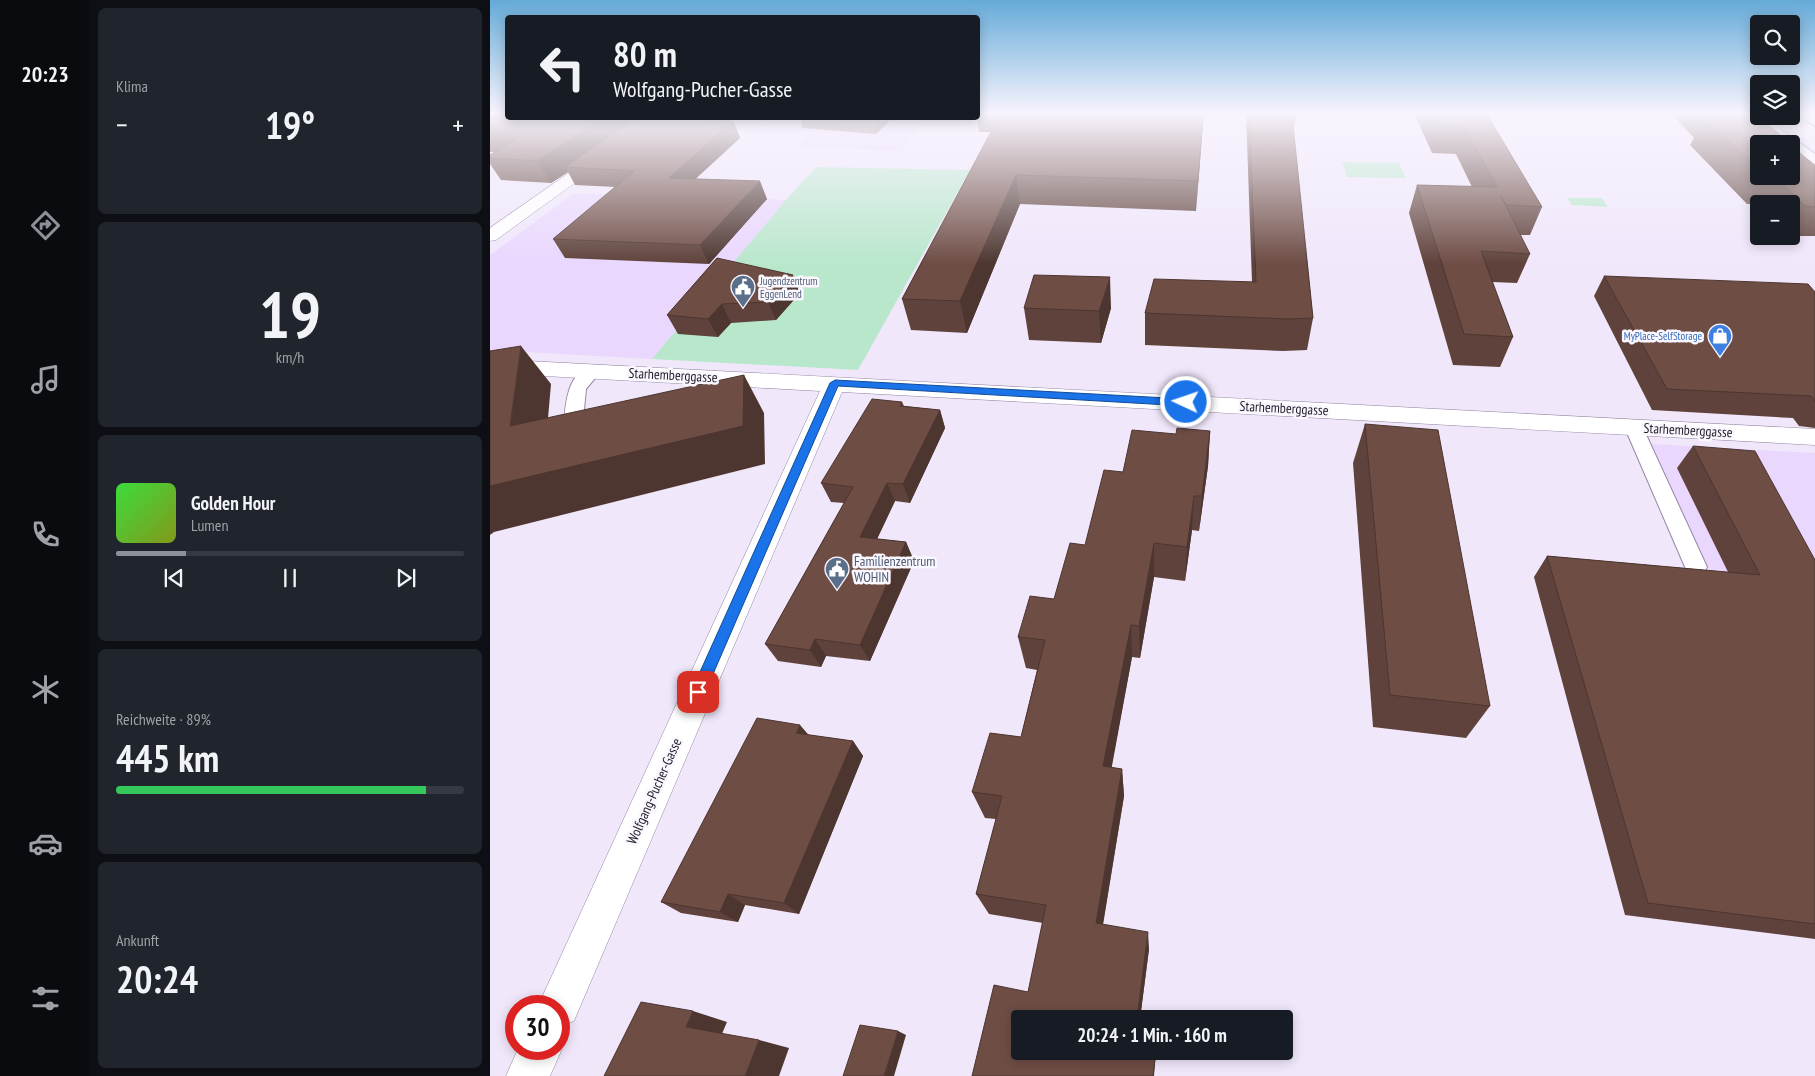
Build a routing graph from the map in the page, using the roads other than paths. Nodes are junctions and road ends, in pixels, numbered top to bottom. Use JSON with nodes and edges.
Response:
{"nodes":[{"id":1,"x":593,"y":163,"type":"edge"},
{"id":2,"x":490,"y":236,"type":"edge"},
{"id":3,"x":490,"y":366,"type":"edge"},
{"id":4,"x":592,"y":371,"type":"junction"},
{"id":5,"x":753,"y":379,"type":"junction"},
{"id":6,"x":835,"y":383,"type":"junction"},
{"id":7,"x":734,"y":396,"type":"edge"},
{"id":8,"x":1634,"y":428,"type":"junction"},
{"id":9,"x":1815,"y":437,"type":"edge"},
{"id":10,"x":590,"y":442,"type":"edge"},
{"id":11,"x":1696,"y":567,"type":"edge"},
{"id":12,"x":564,"y":995,"type":"edge"},
{"id":13,"x":535,"y":1060,"type":"edge"},
{"id":14,"x":528,"y":1076,"type":"edge"}],
"edges":[{"from":1,"to":2,"type":"street"},
{"from":3,"to":4,"type":"street","name":"Starhemberggasse"},
{"from":4,"to":5,"type":"street","name":"Starhemberggasse"},
{"from":4,"to":10,"type":"lane"},
{"from":5,"to":6,"type":"street","name":"Starhemberggasse"},
{"from":5,"to":7,"type":"lane","name":"Starhemberggasse"},
{"from":6,"to":8,"type":"street","name":"Starhemberggasse"},
{"from":6,"to":12,"type":"street","name":"Wolfgang-Pucher-Gasse"},
{"from":8,"to":9,"type":"street","name":"Starhemberggasse"},
{"from":8,"to":11,"type":"lane"},
{"from":13,"to":14,"type":"street"}]}
